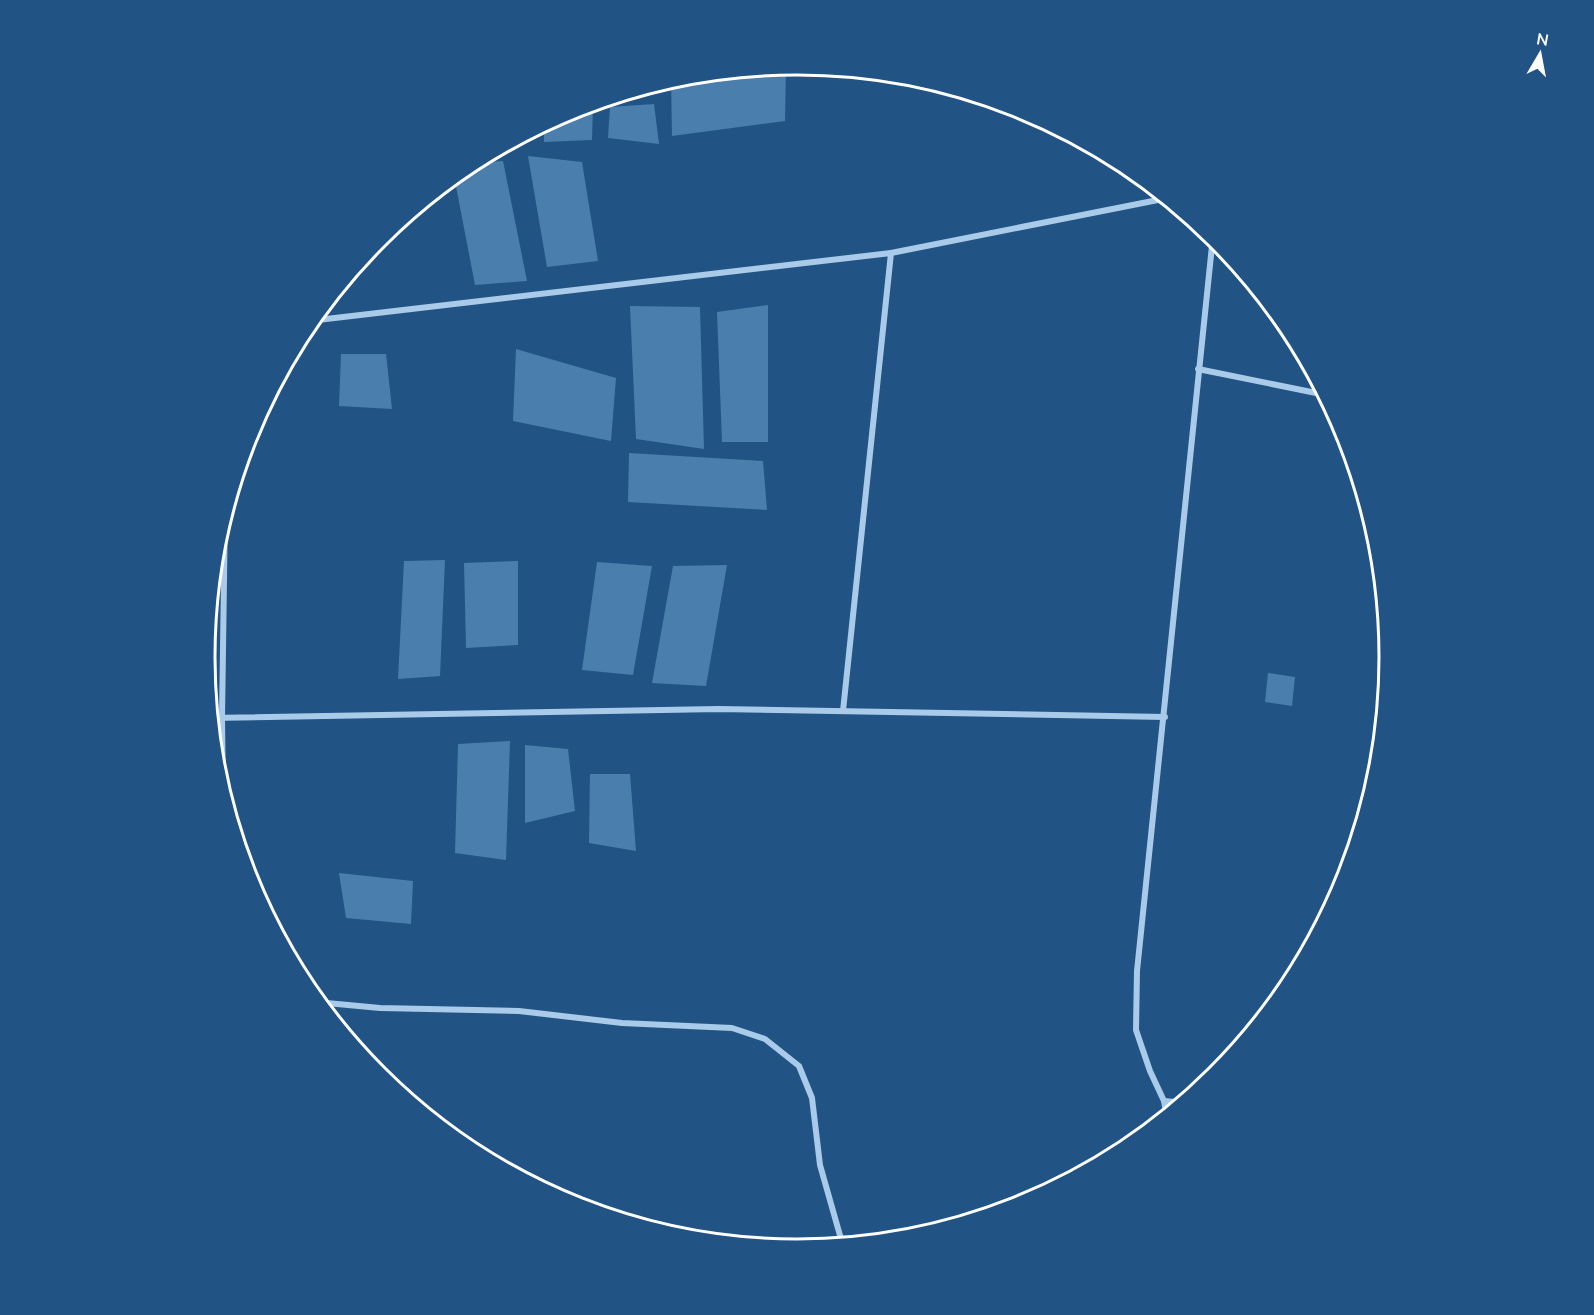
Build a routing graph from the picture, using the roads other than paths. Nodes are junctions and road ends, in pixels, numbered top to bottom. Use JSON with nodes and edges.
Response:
{"nodes":[{"id":1,"x":1158,"y":200,"type":"edge"},
{"id":2,"x":1212,"y":249,"type":"edge"},
{"id":3,"x":891,"y":253,"type":"junction"},
{"id":4,"x":323,"y":319,"type":"edge"},
{"id":5,"x":1198,"y":369,"type":"junction"},
{"id":6,"x":1315,"y":393,"type":"edge"},
{"id":7,"x":224,"y":553,"type":"edge"},
{"id":8,"x":843,"y":711,"type":"junction"},
{"id":9,"x":1165,"y":717,"type":"junction"},
{"id":10,"x":218,"y":718,"type":"edge"},
{"id":11,"x":222,"y":718,"type":"junction"},
{"id":12,"x":222,"y":752,"type":"edge"},
{"id":13,"x":329,"y":1003,"type":"edge"},
{"id":14,"x":1164,"y":1101,"type":"junction"},
{"id":15,"x":1173,"y":1102,"type":"edge"},
{"id":16,"x":1165,"y":1109,"type":"edge"},
{"id":17,"x":841,"y":1238,"type":"edge"}],
"edges":[{"from":1,"to":3,"type":"street"},
{"from":2,"to":5,"type":"street"},
{"from":3,"to":4,"type":"street"},
{"from":3,"to":8,"type":"street"},
{"from":5,"to":6,"type":"street"},
{"from":5,"to":9,"type":"street"},
{"from":7,"to":11,"type":"street"},
{"from":8,"to":9,"type":"street"},
{"from":8,"to":11,"type":"street"},
{"from":9,"to":14,"type":"street"},
{"from":10,"to":11,"type":"street"},
{"from":11,"to":12,"type":"street"},
{"from":13,"to":17,"type":"street"},
{"from":14,"to":15,"type":"street"},
{"from":14,"to":16,"type":"street"}]}
